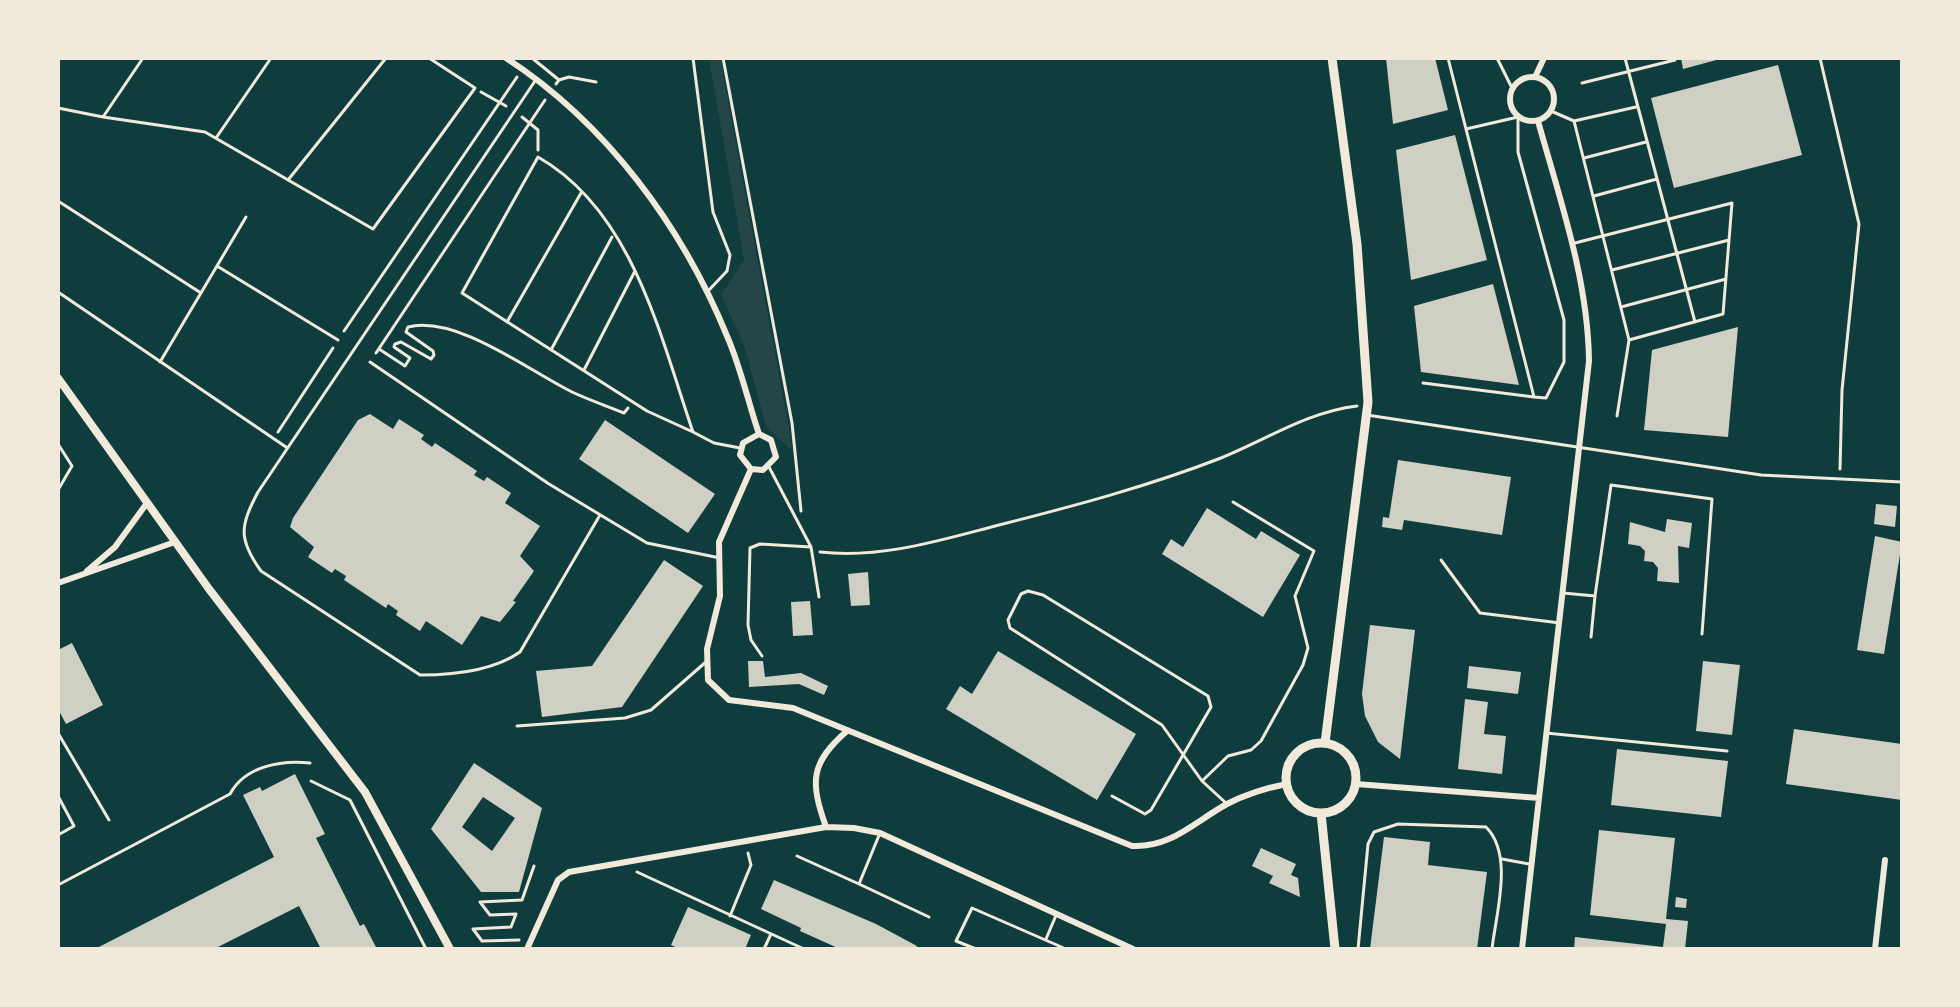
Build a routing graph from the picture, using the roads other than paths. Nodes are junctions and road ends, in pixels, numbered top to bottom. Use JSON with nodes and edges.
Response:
{"nodes":[{"id":1,"x":143,"y":58,"type":"edge"},
{"id":2,"x":271,"y":58,"type":"edge"},
{"id":3,"x":386,"y":58,"type":"edge"},
{"id":4,"x":429,"y":58,"type":"edge"},
{"id":5,"x":506,"y":58,"type":"edge"},
{"id":6,"x":693,"y":58,"type":"edge"},
{"id":7,"x":1332,"y":58,"type":"edge"},
{"id":8,"x":1448,"y":58,"type":"edge"},
{"id":9,"x":1497,"y":58,"type":"edge"},
{"id":10,"x":1544,"y":58,"type":"edge"},
{"id":11,"x":1625,"y":58,"type":"edge"},
{"id":12,"x":1675,"y":60,"type":"dead end"},
{"id":13,"x":1628,"y":71,"type":"junction"},
{"id":14,"x":1535,"y":77,"type":"junction"},
{"id":15,"x":537,"y":78,"type":"junction"},
{"id":16,"x":1582,"y":83,"type":"dead end"},
{"id":17,"x":1512,"y":88,"type":"junction"},
{"id":18,"x":1637,"y":107,"type":"junction"},
{"id":19,"x":58,"y":108,"type":"edge"},
{"id":20,"x":1551,"y":111,"type":"junction"},
{"id":21,"x":103,"y":117,"type":"junction"},
{"id":22,"x":1518,"y":117,"type":"junction"},
{"id":23,"x":1538,"y":121,"type":"junction"},
{"id":24,"x":1574,"y":121,"type":"junction"},
{"id":25,"x":1466,"y":129,"type":"junction"},
{"id":26,"x":216,"y":138,"type":"junction"},
{"id":27,"x":1646,"y":142,"type":"junction"},
{"id":28,"x":1583,"y":158,"type":"junction"},
{"id":29,"x":1657,"y":179,"type":"junction"},
{"id":30,"x":288,"y":180,"type":"junction"},
{"id":31,"x":581,"y":193,"type":"junction"},
{"id":32,"x":1593,"y":196,"type":"junction"},
{"id":33,"x":58,"y":201,"type":"edge"},
{"id":34,"x":246,"y":217,"type":"dead end"},
{"id":35,"x":1667,"y":218,"type":"junction"},
{"id":36,"x":1602,"y":234,"type":"junction"},
{"id":37,"x":613,"y":235,"type":"junction"},
{"id":38,"x":1729,"y":240,"type":"junction"},
{"id":39,"x":1571,"y":243,"type":"junction"},
{"id":40,"x":1676,"y":253,"type":"junction"},
{"id":41,"x":217,"y":266,"type":"junction"},
{"id":42,"x":1612,"y":270,"type":"junction"},
{"id":43,"x":635,"y":271,"type":"junction"},
{"id":44,"x":1726,"y":279,"type":"junction"},
{"id":45,"x":1686,"y":289,"type":"junction"},
{"id":46,"x":708,"y":291,"type":"junction"},
{"id":47,"x":58,"y":292,"type":"edge"},
{"id":48,"x":201,"y":293,"type":"junction"},
{"id":49,"x":1621,"y":308,"type":"junction"},
{"id":50,"x":507,"y":322,"type":"junction"},
{"id":51,"x":1695,"y":322,"type":"junction"},
{"id":52,"x":338,"y":340,"type":"road end"},
{"id":53,"x":1629,"y":340,"type":"junction"},
{"id":54,"x":551,"y":350,"type":"junction"},
{"id":55,"x":160,"y":362,"type":"junction"},
{"id":56,"x":370,"y":362,"type":"dead end"},
{"id":57,"x":584,"y":370,"type":"junction"},
{"id":58,"x":58,"y":378,"type":"edge"},
{"id":59,"x":1423,"y":383,"type":"dead end"},
{"id":60,"x":1534,"y":397,"type":"junction"},
{"id":61,"x":1368,"y":408,"type":"junction"},
{"id":62,"x":1617,"y":416,"type":"dead end"},
{"id":63,"x":693,"y":432,"type":"junction"},
{"id":64,"x":759,"y":434,"type":"junction"},
{"id":65,"x":58,"y":444,"type":"edge"},
{"id":66,"x":288,"y":448,"type":"junction"},
{"id":67,"x":740,"y":448,"type":"junction"},
{"id":68,"x":1578,"y":448,"type":"junction"},
{"id":69,"x":769,"y":467,"type":"junction"},
{"id":70,"x":751,"y":469,"type":"junction"},
{"id":71,"x":1902,"y":482,"type":"edge"},
{"id":72,"x":58,"y":490,"type":"edge"},
{"id":73,"x":1233,"y":502,"type":"dead end"},
{"id":74,"x":147,"y":503,"type":"junction"},
{"id":75,"x":600,"y":515,"type":"junction"},
{"id":76,"x":175,"y":542,"type":"junction"},
{"id":77,"x":811,"y":549,"type":"junction"},
{"id":78,"x":720,"y":558,"type":"junction"},
{"id":79,"x":1441,"y":560,"type":"dead end"},
{"id":80,"x":84,"y":573,"type":"junction"},
{"id":81,"x":58,"y":583,"type":"edge"},
{"id":82,"x":1563,"y":593,"type":"junction"},
{"id":83,"x":1595,"y":596,"type":"junction"},
{"id":84,"x":819,"y":597,"type":"dead end"},
{"id":85,"x":1560,"y":623,"type":"junction"},
{"id":86,"x":1702,"y":634,"type":"dead end"},
{"id":87,"x":1591,"y":637,"type":"dead end"},
{"id":88,"x":762,"y":656,"type":"dead end"},
{"id":89,"x":707,"y":661,"type":"junction"},
{"id":90,"x":517,"y":726,"type":"dead end"},
{"id":91,"x":847,"y":731,"type":"junction"},
{"id":92,"x":58,"y":733,"type":"edge"},
{"id":93,"x":1546,"y":733,"type":"junction"},
{"id":94,"x":1325,"y":743,"type":"junction"},
{"id":95,"x":1727,"y":751,"type":"dead end"},
{"id":96,"x":1183,"y":753,"type":"junction"},
{"id":97,"x":310,"y":763,"type":"dead end"},
{"id":98,"x":311,"y":781,"type":"dead end"},
{"id":99,"x":1202,"y":781,"type":"junction"},
{"id":100,"x":1287,"y":784,"type":"junction"},
{"id":101,"x":1356,"y":784,"type":"junction"},
{"id":102,"x":58,"y":796,"type":"edge"},
{"id":103,"x":1112,"y":796,"type":"dead end"},
{"id":104,"x":1539,"y":798,"type":"junction"},
{"id":105,"x":1227,"y":804,"type":"junction"},
{"id":106,"x":1321,"y":813,"type":"junction"},
{"id":107,"x":109,"y":820,"type":"dead end"},
{"id":108,"x":826,"y":827,"type":"junction"},
{"id":109,"x":880,"y":833,"type":"junction"},
{"id":110,"x":58,"y":835,"type":"edge"},
{"id":111,"x":797,"y":856,"type":"dead end"},
{"id":112,"x":1502,"y":859,"type":"junction"},
{"id":113,"x":1885,"y":860,"type":"dead end"},
{"id":114,"x":1531,"y":865,"type":"junction"},
{"id":115,"x":859,"y":884,"type":"junction"},
{"id":116,"x":58,"y":885,"type":"edge"},
{"id":117,"x":1057,"y":913,"type":"junction"},
{"id":118,"x":929,"y":917,"type":"dead end"},
{"id":119,"x":1046,"y":939,"type":"junction"},
{"id":120,"x":426,"y":949,"type":"edge"},
{"id":121,"x":450,"y":949,"type":"edge"},
{"id":122,"x":527,"y":949,"type":"edge"},
{"id":123,"x":976,"y":949,"type":"edge"},
{"id":124,"x":1066,"y":949,"type":"edge"},
{"id":125,"x":1133,"y":949,"type":"edge"},
{"id":126,"x":1335,"y":949,"type":"edge"},
{"id":127,"x":1358,"y":949,"type":"edge"},
{"id":128,"x":1492,"y":949,"type":"edge"},
{"id":129,"x":1522,"y":949,"type":"edge"},
{"id":130,"x":1875,"y":949,"type":"edge"}],
"edges":[{"from":1,"to":21,"type":"lane"},
{"from":2,"to":26,"type":"lane"},
{"from":3,"to":30,"type":"lane"},
{"from":4,"to":30,"type":"lane"},
{"from":5,"to":15,"type":"street"},
{"from":6,"to":46,"type":"lane"},
{"from":7,"to":61,"type":"main road"},
{"from":8,"to":25,"type":"lane"},
{"from":9,"to":17,"type":"lane"},
{"from":10,"to":14,"type":"street"},
{"from":11,"to":13,"type":"lane"},
{"from":12,"to":13,"type":"lane"},
{"from":13,"to":16,"type":"lane"},
{"from":13,"to":18,"type":"lane"},
{"from":14,"to":17,"type":"street"},
{"from":14,"to":20,"type":"street"},
{"from":15,"to":46,"type":"street"},
{"from":15,"to":66,"type":"lane"},
{"from":17,"to":22,"type":"street"},
{"from":18,"to":24,"type":"lane"},
{"from":18,"to":27,"type":"lane"},
{"from":19,"to":21,"type":"lane"},
{"from":20,"to":23,"type":"street"},
{"from":20,"to":24,"type":"lane"},
{"from":21,"to":26,"type":"lane"},
{"from":22,"to":23,"type":"street"},
{"from":22,"to":25,"type":"lane"},
{"from":22,"to":60,"type":"lane"},
{"from":23,"to":39,"type":"street"},
{"from":24,"to":28,"type":"lane"},
{"from":25,"to":60,"type":"lane"},
{"from":26,"to":30,"type":"lane"},
{"from":27,"to":28,"type":"lane"},
{"from":27,"to":29,"type":"lane"},
{"from":28,"to":32,"type":"lane"},
{"from":29,"to":32,"type":"lane"},
{"from":29,"to":35,"type":"lane"},
{"from":31,"to":37,"type":"lane"},
{"from":31,"to":50,"type":"lane"},
{"from":31,"to":50,"type":"lane"},
{"from":32,"to":36,"type":"lane"},
{"from":33,"to":48,"type":"lane"},
{"from":34,"to":41,"type":"lane"},
{"from":35,"to":36,"type":"lane"},
{"from":35,"to":38,"type":"lane"},
{"from":35,"to":40,"type":"lane"},
{"from":36,"to":39,"type":"lane"},
{"from":36,"to":42,"type":"lane"},
{"from":37,"to":43,"type":"lane"},
{"from":37,"to":54,"type":"lane"},
{"from":38,"to":40,"type":"lane"},
{"from":38,"to":44,"type":"lane"},
{"from":39,"to":68,"type":"street"},
{"from":40,"to":42,"type":"lane"},
{"from":40,"to":45,"type":"lane"},
{"from":41,"to":48,"type":"lane"},
{"from":41,"to":52,"type":"lane"},
{"from":42,"to":49,"type":"lane"},
{"from":43,"to":57,"type":"lane"},
{"from":43,"to":63,"type":"lane"},
{"from":44,"to":45,"type":"lane"},
{"from":44,"to":51,"type":"lane"},
{"from":45,"to":49,"type":"lane"},
{"from":45,"to":51,"type":"lane"},
{"from":46,"to":64,"type":"street"},
{"from":47,"to":55,"type":"lane"},
{"from":48,"to":55,"type":"lane"},
{"from":49,"to":53,"type":"lane"},
{"from":50,"to":54,"type":"lane"},
{"from":51,"to":53,"type":"lane"},
{"from":53,"to":62,"type":"lane"},
{"from":54,"to":57,"type":"lane"},
{"from":55,"to":66,"type":"lane"},
{"from":56,"to":75,"type":"lane"},
{"from":57,"to":63,"type":"lane"},
{"from":58,"to":74,"type":"street"},
{"from":59,"to":60,"type":"lane"},
{"from":61,"to":68,"type":"lane"},
{"from":61,"to":94,"type":"main road"},
{"from":63,"to":67,"type":"lane"},
{"from":64,"to":67,"type":"street"},
{"from":64,"to":69,"type":"street"},
{"from":65,"to":72,"type":"lane"},
{"from":66,"to":75,"type":"lane"},
{"from":67,"to":70,"type":"street"},
{"from":68,"to":71,"type":"lane"},
{"from":68,"to":82,"type":"street"},
{"from":69,"to":70,"type":"street"},
{"from":69,"to":77,"type":"lane"},
{"from":70,"to":78,"type":"street"},
{"from":73,"to":99,"type":"lane"},
{"from":74,"to":76,"type":"street"},
{"from":74,"to":80,"type":"street"},
{"from":75,"to":78,"type":"lane"},
{"from":76,"to":80,"type":"street"},
{"from":76,"to":121,"type":"street"},
{"from":77,"to":84,"type":"lane"},
{"from":77,"to":88,"type":"lane"},
{"from":78,"to":89,"type":"street"},
{"from":79,"to":85,"type":"lane"},
{"from":80,"to":81,"type":"street"},
{"from":82,"to":83,"type":"lane"},
{"from":82,"to":85,"type":"street"},
{"from":83,"to":86,"type":"lane"},
{"from":83,"to":87,"type":"lane"},
{"from":85,"to":93,"type":"street"},
{"from":89,"to":90,"type":"lane"},
{"from":89,"to":91,"type":"street"},
{"from":91,"to":105,"type":"street"},
{"from":91,"to":108,"type":"street"},
{"from":92,"to":107,"type":"lane"},
{"from":93,"to":95,"type":"lane"},
{"from":93,"to":104,"type":"street"},
{"from":94,"to":100,"type":"main road"},
{"from":94,"to":101,"type":"main road"},
{"from":96,"to":96,"type":"lane"},
{"from":96,"to":99,"type":"lane"},
{"from":96,"to":103,"type":"lane"},
{"from":97,"to":116,"type":"lane"},
{"from":98,"to":120,"type":"lane"},
{"from":99,"to":105,"type":"lane"},
{"from":100,"to":105,"type":"street"},
{"from":100,"to":106,"type":"main road"},
{"from":101,"to":104,"type":"street"},
{"from":101,"to":106,"type":"main road"},
{"from":102,"to":110,"type":"lane"},
{"from":104,"to":114,"type":"street"},
{"from":106,"to":126,"type":"main road"},
{"from":108,"to":109,"type":"street"},
{"from":108,"to":122,"type":"street"},
{"from":109,"to":115,"type":"lane"},
{"from":109,"to":117,"type":"street"},
{"from":111,"to":115,"type":"lane"},
{"from":112,"to":114,"type":"lane"},
{"from":112,"to":127,"type":"lane"},
{"from":112,"to":128,"type":"lane"},
{"from":113,"to":130,"type":"street"},
{"from":114,"to":129,"type":"street"},
{"from":115,"to":118,"type":"lane"},
{"from":117,"to":119,"type":"lane"},
{"from":117,"to":125,"type":"street"},
{"from":119,"to":123,"type":"lane"},
{"from":119,"to":124,"type":"lane"}]}
